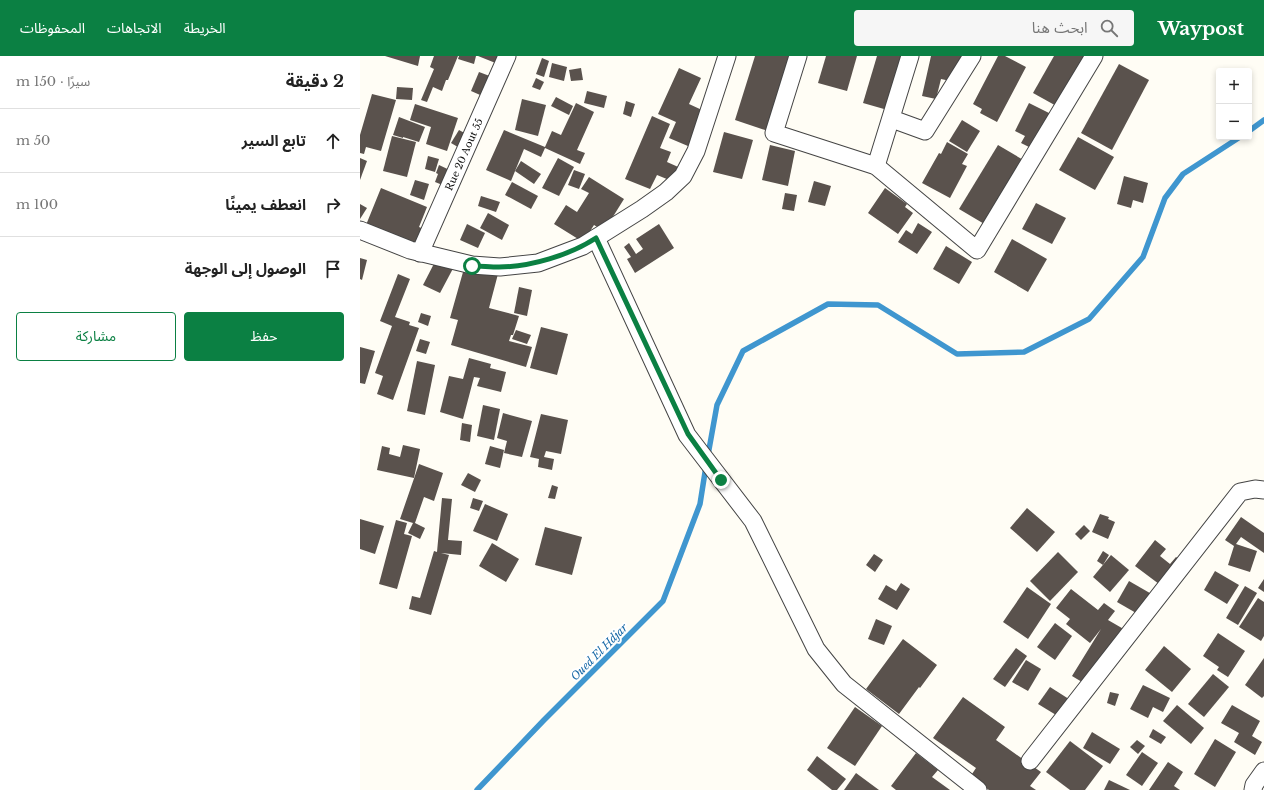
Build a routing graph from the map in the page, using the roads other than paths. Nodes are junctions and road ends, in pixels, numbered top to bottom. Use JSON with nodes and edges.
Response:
{"nodes":[{"id":1,"x":507,"y":56,"type":"edge"},
{"id":2,"x":727,"y":56,"type":"edge"},
{"id":3,"x":798,"y":56,"type":"edge"},
{"id":4,"x":910,"y":56,"type":"edge"},
{"id":5,"x":972,"y":56,"type":"edge"},
{"id":6,"x":1094,"y":56,"type":"edge"},
{"id":7,"x":892,"y":119,"type":"junction"},
{"id":8,"x":876,"y":166,"type":"junction"},
{"id":9,"x":360,"y":230,"type":"edge"},
{"id":10,"x":596,"y":238,"type":"junction"},
{"id":11,"x":420,"y":253,"type":"junction"},
{"id":12,"x":1264,"y":490,"type":"edge"},
{"id":13,"x":1030,"y":761,"type":"dead end"},
{"id":14,"x":1264,"y":771,"type":"edge"},
{"id":15,"x":978,"y":790,"type":"edge"},
{"id":16,"x":1253,"y":790,"type":"edge"}],
"edges":[{"from":1,"to":11,"type":"street","name":"Rue 20 Aout 55"},
{"from":2,"to":10,"type":"street"},
{"from":3,"to":8,"type":"street"},
{"from":4,"to":7,"type":"street"},
{"from":5,"to":7,"type":"street"},
{"from":6,"to":8,"type":"street"},
{"from":7,"to":8,"type":"street"},
{"from":9,"to":11,"type":"street"},
{"from":10,"to":11,"type":"street"},
{"from":10,"to":15,"type":"street"},
{"from":12,"to":13,"type":"street"},
{"from":14,"to":16,"type":"street"}]}
